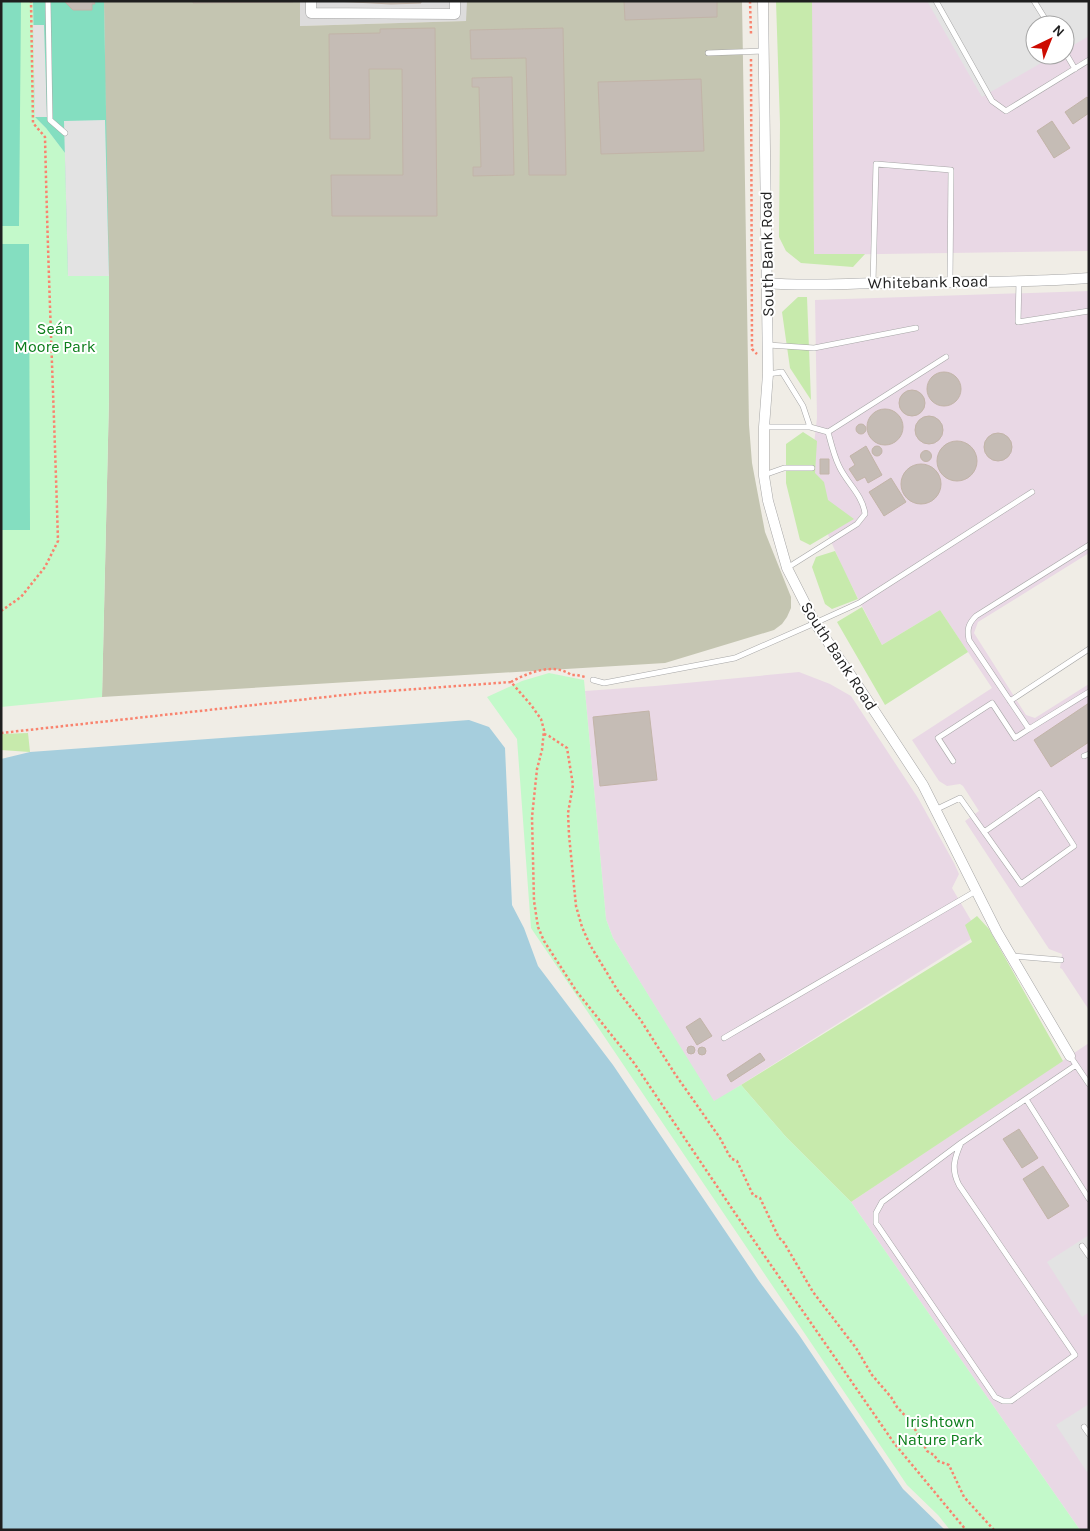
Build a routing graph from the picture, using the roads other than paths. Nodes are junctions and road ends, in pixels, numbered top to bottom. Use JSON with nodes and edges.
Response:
{"nodes":[{"id":1,"x":48,"y":1,"type":"edge"},
{"id":2,"x":311,"y":1,"type":"edge"},
{"id":3,"x":454,"y":1,"type":"edge"},
{"id":4,"x":764,"y":1,"type":"edge"},
{"id":5,"x":936,"y":1,"type":"edge"},
{"id":6,"x":1034,"y":1,"type":"edge"},
{"id":7,"x":1043,"y":15,"type":"edge"},
{"id":8,"x":764,"y":51,"type":"junction"},
{"id":9,"x":708,"y":53,"type":"dead end"},
{"id":10,"x":1089,"y":60,"type":"edge"},
{"id":11,"x":1073,"y":65,"type":"edge"},
{"id":12,"x":1075,"y":69,"type":"junction"},
{"id":13,"x":65,"y":133,"type":"dead end"},
{"id":14,"x":1089,"y":278,"type":"edge"},
{"id":15,"x":1019,"y":281,"type":"junction"},
{"id":16,"x":950,"y":282,"type":"junction"},
{"id":17,"x":873,"y":283,"type":"junction"},
{"id":18,"x":768,"y":284,"type":"junction"},
{"id":19,"x":1089,"y":311,"type":"edge"},
{"id":20,"x":916,"y":328,"type":"dead end"},
{"id":21,"x":768,"y":345,"type":"junction"},
{"id":22,"x":946,"y":357,"type":"dead end"},
{"id":23,"x":768,"y":374,"type":"junction"},
{"id":24,"x":764,"y":427,"type":"junction"},
{"id":25,"x":810,"y":427,"type":"junction"},
{"id":26,"x":828,"y":432,"type":"junction"},
{"id":27,"x":812,"y":468,"type":"dead end"},
{"id":28,"x":764,"y":475,"type":"junction"},
{"id":29,"x":1032,"y":492,"type":"dead end"},
{"id":30,"x":1089,"y":545,"type":"edge"},
{"id":31,"x":787,"y":568,"type":"junction"},
{"id":32,"x":814,"y":623,"type":"junction"},
{"id":33,"x":1089,"y":649,"type":"edge"},
{"id":34,"x":593,"y":680,"type":"road end"},
{"id":35,"x":1089,"y":692,"type":"edge"},
{"id":36,"x":1010,"y":702,"type":"junction"},
{"id":37,"x":1028,"y":729,"type":"junction"},
{"id":38,"x":953,"y":760,"type":"dead end"},
{"id":39,"x":935,"y":810,"type":"junction"},
{"id":40,"x":984,"y":832,"type":"junction"},
{"id":41,"x":976,"y":890,"type":"junction"},
{"id":42,"x":1011,"y":956,"type":"junction"},
{"id":43,"x":1061,"y":960,"type":"dead end"},
{"id":44,"x":724,"y":1038,"type":"dead end"},
{"id":45,"x":1070,"y":1056,"type":"joint"},
{"id":46,"x":1076,"y":1065,"type":"junction"},
{"id":47,"x":1089,"y":1084,"type":"edge"},
{"id":48,"x":1026,"y":1098,"type":"junction"},
{"id":49,"x":962,"y":1143,"type":"junction"},
{"id":50,"x":1089,"y":1199,"type":"edge"},
{"id":51,"x":1082,"y":1246,"type":"dead end"},
{"id":52,"x":1089,"y":1256,"type":"edge"},
{"id":53,"x":1084,"y":1427,"type":"dead end"},
{"id":54,"x":1089,"y":1434,"type":"edge"}],
"edges":[{"from":1,"to":13,"type":"lane"},
{"from":2,"to":3,"type":"street"},
{"from":4,"to":8,"type":"street","name":"South Bank Road"},
{"from":5,"to":12,"type":"lane"},
{"from":6,"to":7,"type":"lane"},
{"from":8,"to":9,"type":"lane"},
{"from":8,"to":18,"type":"street","name":"South Bank Road"},
{"from":10,"to":12,"type":"lane"},
{"from":11,"to":12,"type":"lane"},
{"from":14,"to":15,"type":"street","name":"Whitebank Road"},
{"from":15,"to":16,"type":"street","name":"Whitebank Road"},
{"from":15,"to":19,"type":"lane"},
{"from":16,"to":17,"type":"street","name":"Whitebank Road"},
{"from":16,"to":17,"type":"lane"},
{"from":17,"to":18,"type":"street","name":"Whitebank Road"},
{"from":18,"to":21,"type":"street","name":"South Bank Road"},
{"from":20,"to":21,"type":"lane"},
{"from":21,"to":23,"type":"street","name":"South Bank Road"},
{"from":22,"to":26,"type":"lane"},
{"from":23,"to":24,"type":"street","name":"South Bank Road"},
{"from":23,"to":25,"type":"lane"},
{"from":24,"to":25,"type":"lane"},
{"from":24,"to":28,"type":"street","name":"South Bank Road"},
{"from":25,"to":26,"type":"lane"},
{"from":26,"to":31,"type":"lane"},
{"from":27,"to":28,"type":"lane"},
{"from":28,"to":31,"type":"street","name":"South Bank Road"},
{"from":29,"to":32,"type":"lane"},
{"from":30,"to":36,"type":"lane"},
{"from":31,"to":32,"type":"street","name":"South Bank Road"},
{"from":32,"to":34,"type":"lane"},
{"from":32,"to":39,"type":"street","name":"South Bank Road"},
{"from":33,"to":36,"type":"lane"},
{"from":35,"to":37,"type":"lane"},
{"from":36,"to":37,"type":"lane"},
{"from":37,"to":38,"type":"lane"},
{"from":39,"to":40,"type":"lane"},
{"from":39,"to":41,"type":"street","name":"South Bank Road"},
{"from":40,"to":40,"type":"lane"},
{"from":41,"to":42,"type":"street","name":"South Bank Road"},
{"from":41,"to":44,"type":"lane"},
{"from":42,"to":43,"type":"lane"},
{"from":42,"to":45,"type":"street","name":"South Bank Road"},
{"from":45,"to":46,"type":"lane"},
{"from":46,"to":47,"type":"lane"},
{"from":46,"to":48,"type":"lane"},
{"from":48,"to":49,"type":"lane"},
{"from":48,"to":50,"type":"lane"},
{"from":49,"to":49,"type":"lane"},
{"from":51,"to":52,"type":"lane"},
{"from":53,"to":54,"type":"lane"}]}
